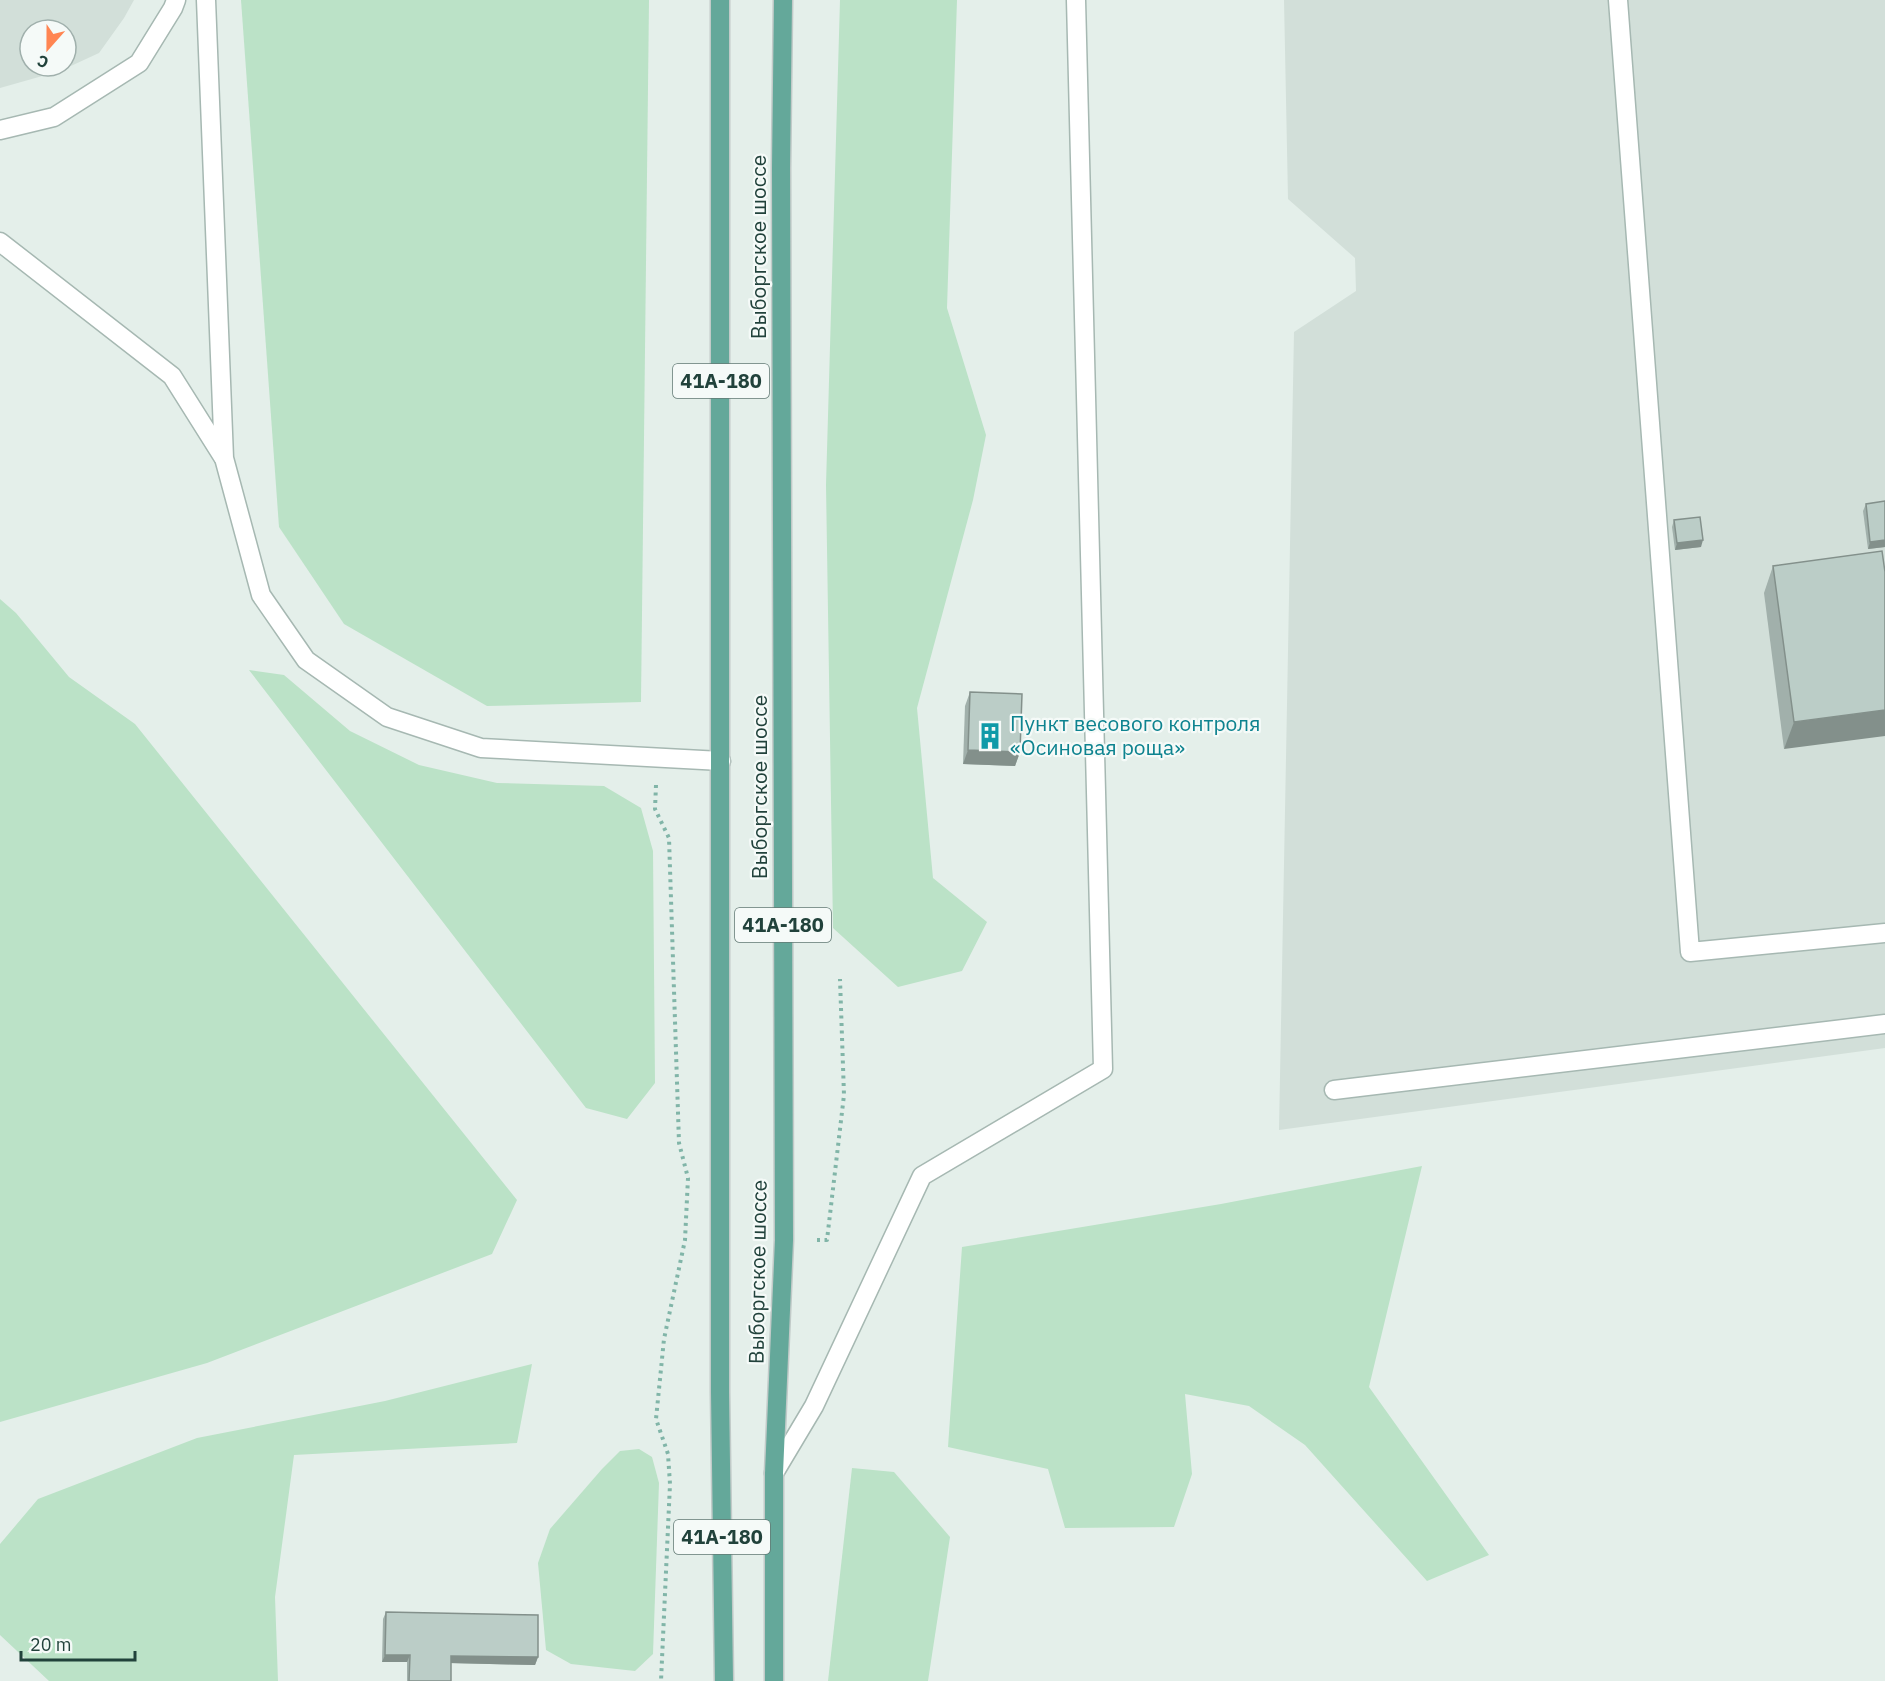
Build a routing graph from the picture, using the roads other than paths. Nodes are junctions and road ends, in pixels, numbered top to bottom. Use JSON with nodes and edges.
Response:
{"nodes":[{"id":1,"x":176,"y":0,"type":"edge"},
{"id":2,"x":206,"y":0,"type":"edge"},
{"id":3,"x":720,"y":0,"type":"edge"},
{"id":4,"x":783,"y":0,"type":"edge"},
{"id":5,"x":1076,"y":0,"type":"edge"},
{"id":6,"x":1618,"y":0,"type":"edge"},
{"id":7,"x":0,"y":130,"type":"edge"},
{"id":8,"x":0,"y":242,"type":"edge"},
{"id":9,"x":224,"y":458,"type":"junction"},
{"id":10,"x":721,"y":761,"type":"junction"},
{"id":11,"x":1885,"y":933,"type":"edge"},
{"id":12,"x":1885,"y":1024,"type":"edge"},
{"id":13,"x":1334,"y":1090,"type":"dead end"},
{"id":14,"x":774,"y":1473,"type":"junction"},
{"id":15,"x":724,"y":1681,"type":"edge"},
{"id":16,"x":774,"y":1681,"type":"edge"}],
"edges":[{"from":1,"to":7,"type":"street"},
{"from":2,"to":9,"type":"street"},
{"from":3,"to":10,"type":"main road","name":"Выборгское шоссе","number":"41А-180"},
{"from":4,"to":14,"type":"main road","name":"Выборгское шоссе","number":"41А-180"},
{"from":5,"to":14,"type":"street"},
{"from":6,"to":11,"type":"street"},
{"from":8,"to":9,"type":"street"},
{"from":9,"to":10,"type":"street"},
{"from":10,"to":15,"type":"main road","name":"Выборгское шоссе","number":"41А-180"},
{"from":12,"to":13,"type":"street"},
{"from":14,"to":16,"type":"main road","name":"Выборгское шоссе","number":"41А-180"}]}
